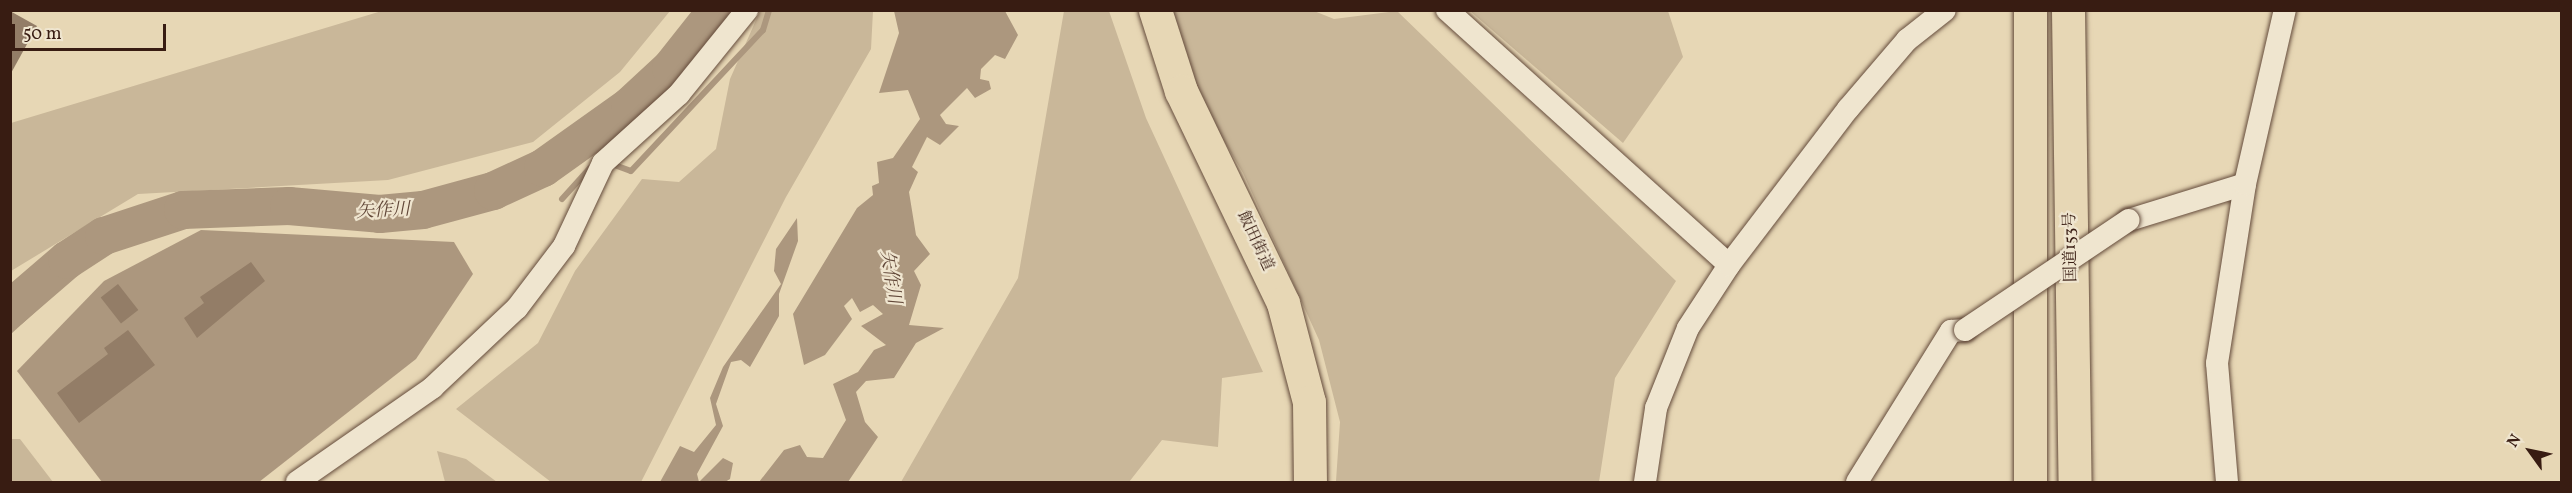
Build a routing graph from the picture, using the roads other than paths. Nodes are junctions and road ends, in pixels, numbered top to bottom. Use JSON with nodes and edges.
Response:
{"nodes":[{"id":1,"x":747,"y":10,"type":"edge"},
{"id":2,"x":1155,"y":10,"type":"edge"},
{"id":3,"x":1447,"y":10,"type":"edge"},
{"id":4,"x":1945,"y":10,"type":"edge"},
{"id":5,"x":2030,"y":10,"type":"edge"},
{"id":6,"x":2068,"y":10,"type":"edge"},
{"id":7,"x":2285,"y":10,"type":"edge"},
{"id":8,"x":2246,"y":184,"type":"junction"},
{"id":9,"x":1729,"y":265,"type":"junction"},
{"id":10,"x":297,"y":483,"type":"edge"},
{"id":11,"x":1310,"y":483,"type":"edge"},
{"id":12,"x":1645,"y":483,"type":"edge"},
{"id":13,"x":1857,"y":483,"type":"edge"},
{"id":14,"x":2030,"y":483,"type":"edge"},
{"id":15,"x":2075,"y":483,"type":"edge"},
{"id":16,"x":2227,"y":483,"type":"edge"}],
"edges":[{"from":1,"to":10,"type":"street"},
{"from":2,"to":11,"type":"highway","name":"飯田街道"},
{"from":3,"to":9,"type":"street"},
{"from":4,"to":9,"type":"street"},
{"from":5,"to":14,"type":"highway"},
{"from":6,"to":15,"type":"highway","name":"国道153号"},
{"from":7,"to":8,"type":"street"},
{"from":8,"to":13,"type":"street","bridge":true},
{"from":8,"to":16,"type":"street"},
{"from":9,"to":12,"type":"street"}]}
